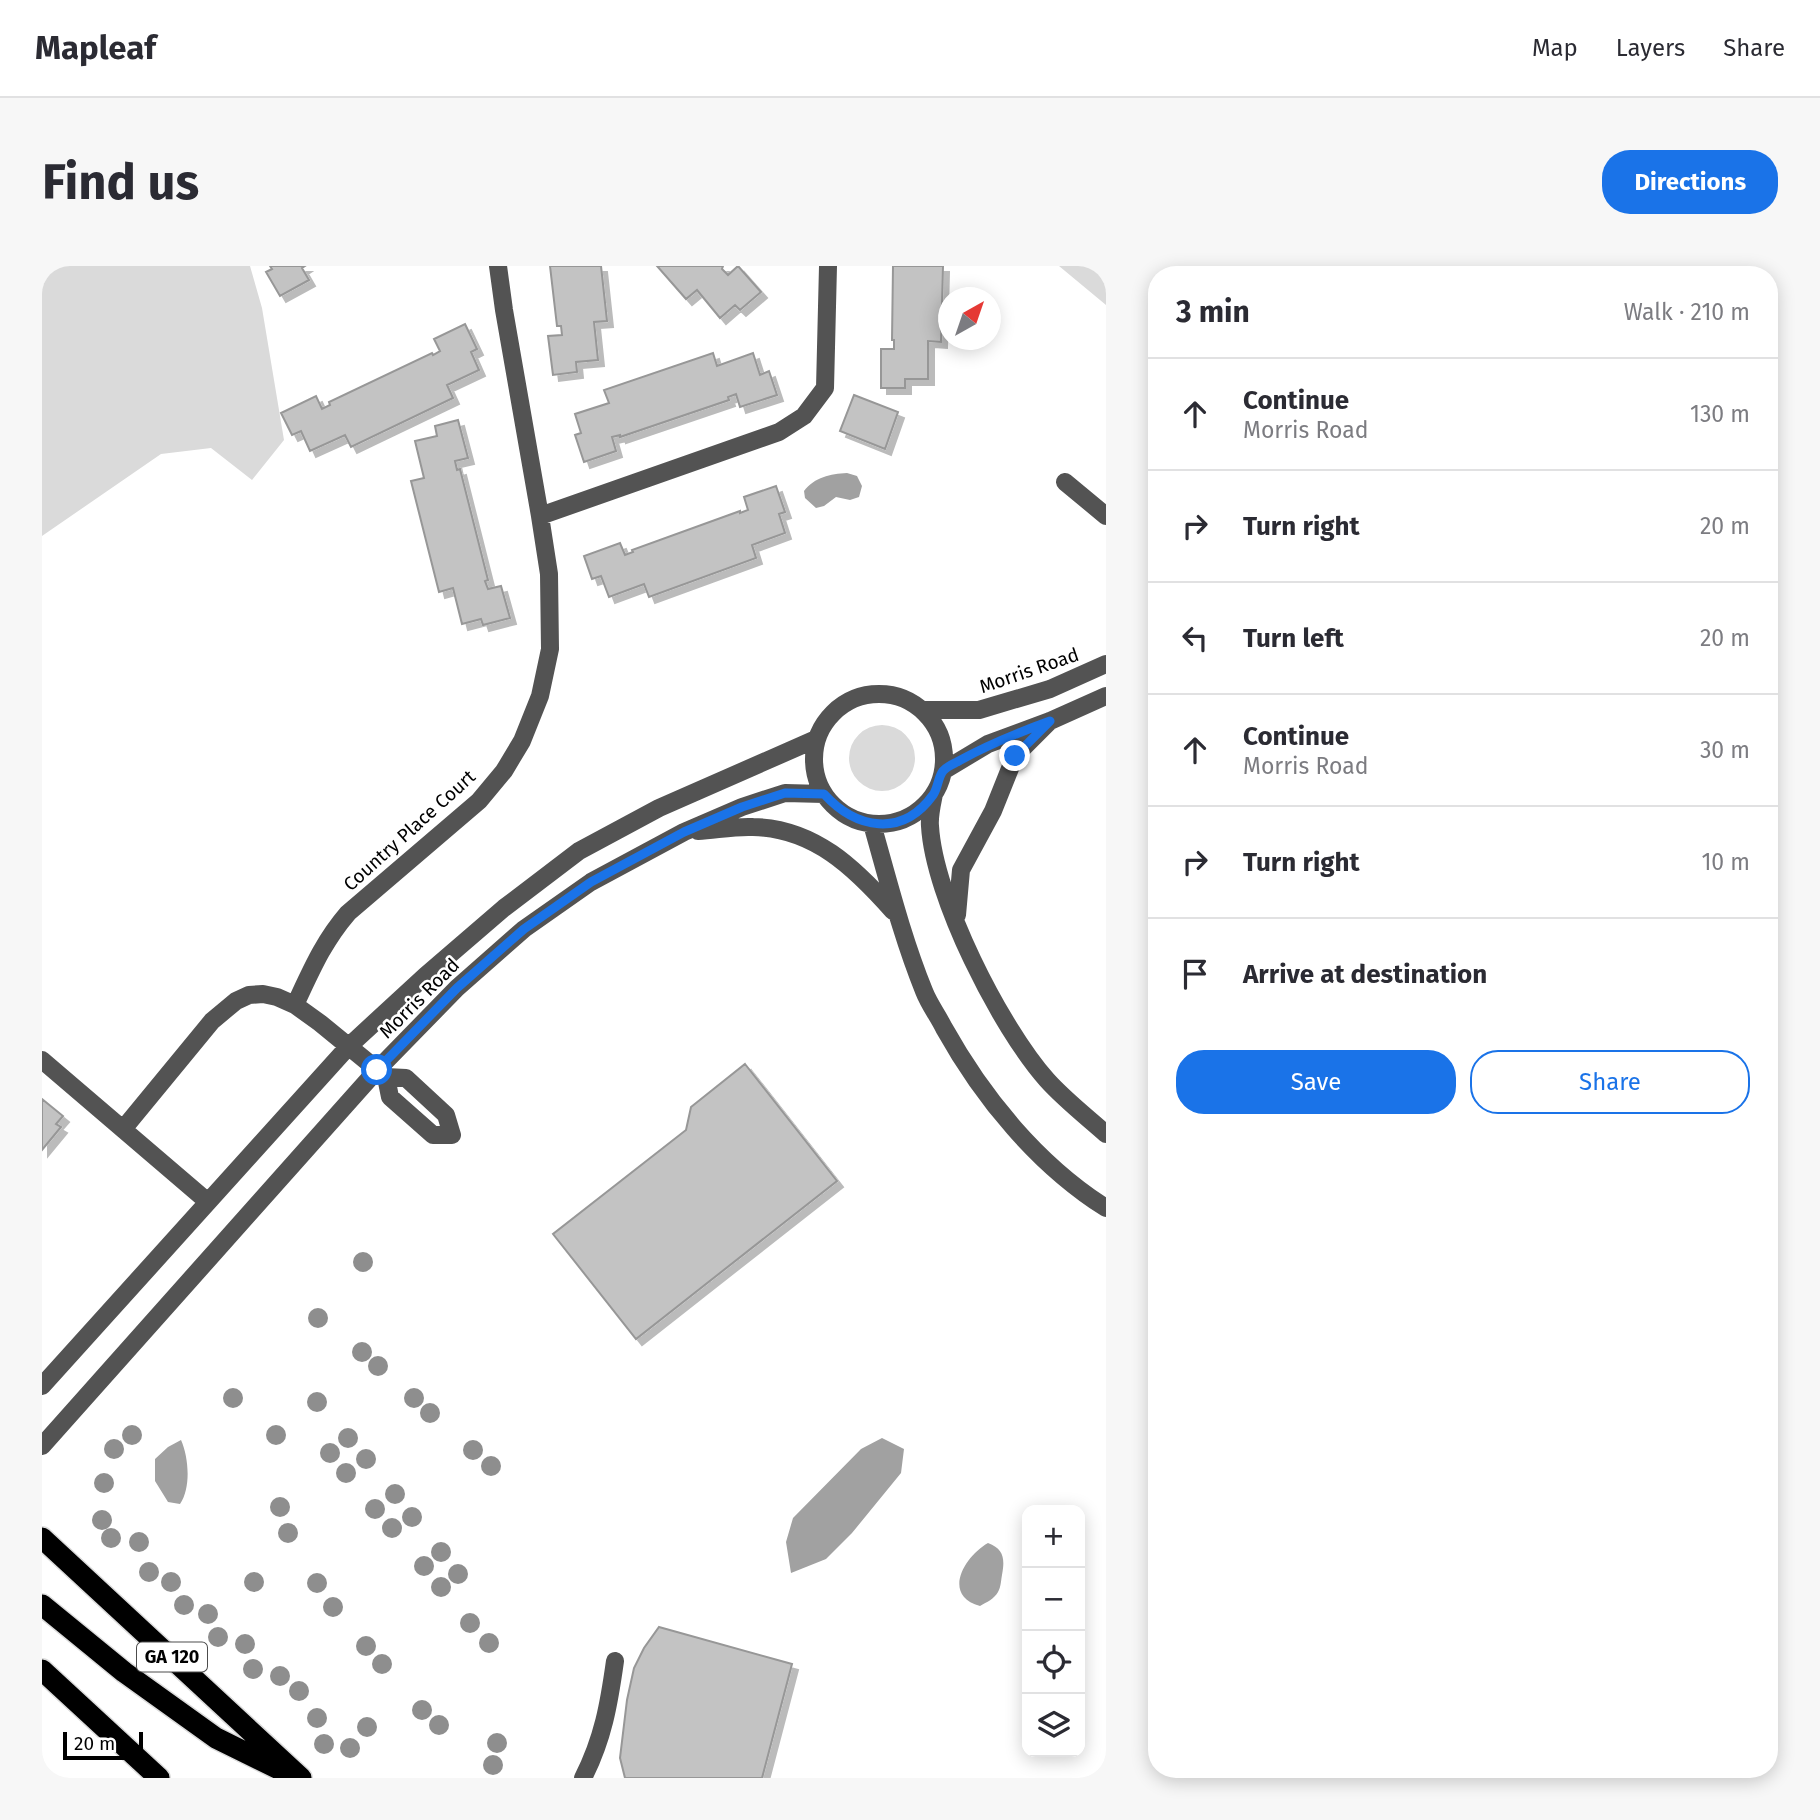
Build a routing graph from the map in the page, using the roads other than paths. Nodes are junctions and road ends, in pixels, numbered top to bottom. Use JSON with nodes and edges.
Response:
{"nodes":[{"id":1,"x":498,"y":266,"type":"edge"},
{"id":2,"x":828,"y":266,"type":"edge"},
{"id":3,"x":1065,"y":482,"type":"dead end"},
{"id":4,"x":540,"y":516,"type":"junction"},
{"id":5,"x":1106,"y":516,"type":"edge"},
{"id":6,"x":1106,"y":664,"type":"edge"},
{"id":7,"x":1106,"y":696,"type":"edge"},
{"id":8,"x":922,"y":710,"type":"junction"},
{"id":9,"x":1050,"y":721,"type":"junction"},
{"id":10,"x":816,"y":739,"type":"junction"},
{"id":11,"x":943,"y":771,"type":"junction"},
{"id":12,"x":824,"y":794,"type":"junction"},
{"id":13,"x":934,"y":794,"type":"junction"},
{"id":14,"x":872,"y":824,"type":"junction"},
{"id":15,"x":684,"y":832,"type":"junction"},
{"id":16,"x":897,"y":916,"type":"junction"},
{"id":17,"x":956,"y":922,"type":"junction"},
{"id":18,"x":295,"y":1005,"type":"junction"},
{"id":19,"x":348,"y":1047,"type":"junction"},
{"id":20,"x":42,"y":1060,"type":"edge"},
{"id":21,"x":382,"y":1074,"type":"junction"},
{"id":22,"x":124,"y":1128,"type":"junction"},
{"id":23,"x":1106,"y":1134,"type":"edge"},
{"id":24,"x":208,"y":1202,"type":"junction"},
{"id":25,"x":1106,"y":1208,"type":"edge"},
{"id":26,"x":42,"y":1385,"type":"edge"},
{"id":27,"x":42,"y":1446,"type":"edge"},
{"id":28,"x":42,"y":1538,"type":"edge"},
{"id":29,"x":42,"y":1605,"type":"edge"},
{"id":30,"x":615,"y":1661,"type":"dead end"},
{"id":31,"x":42,"y":1670,"type":"edge"},
{"id":32,"x":159,"y":1778,"type":"edge"},
{"id":33,"x":299,"y":1778,"type":"edge"},
{"id":34,"x":583,"y":1778,"type":"edge"}],
"edges":[{"from":1,"to":4,"type":"street","name":"Country Place Court"},
{"from":2,"to":4,"type":"street"},
{"from":3,"to":5,"type":"street"},
{"from":4,"to":18,"type":"street","name":"Country Place Court"},
{"from":6,"to":8,"type":"street","name":"Morris Road"},
{"from":7,"to":9,"type":"street"},
{"from":8,"to":10,"type":"street"},
{"from":8,"to":11,"type":"street"},
{"from":9,"to":11,"type":"street"},
{"from":9,"to":17,"type":"street"},
{"from":10,"to":12,"type":"street"},
{"from":10,"to":19,"type":"street","name":"Morris Road"},
{"from":11,"to":13,"type":"street"},
{"from":12,"to":14,"type":"street"},
{"from":12,"to":15,"type":"street","name":"Morris Road"},
{"from":13,"to":14,"type":"street"},
{"from":13,"to":17,"type":"street"},
{"from":14,"to":16,"type":"street"},
{"from":15,"to":16,"type":"street"},
{"from":15,"to":21,"type":"street","name":"Morris Road"},
{"from":16,"to":25,"type":"street"},
{"from":17,"to":23,"type":"street"},
{"from":18,"to":19,"type":"street"},
{"from":18,"to":22,"type":"street"},
{"from":19,"to":21,"type":"street"},
{"from":19,"to":24,"type":"street","name":"Morris Road"},
{"from":20,"to":22,"type":"street"},
{"from":21,"to":27,"type":"street","name":"Morris Road"},
{"from":22,"to":24,"type":"street"},
{"from":24,"to":26,"type":"street","name":"Morris Road"},
{"from":28,"to":33,"type":"highway","number":"GA 120"},
{"from":29,"to":33,"type":"highway"},
{"from":30,"to":34,"type":"street"},
{"from":31,"to":32,"type":"highway"}]}
